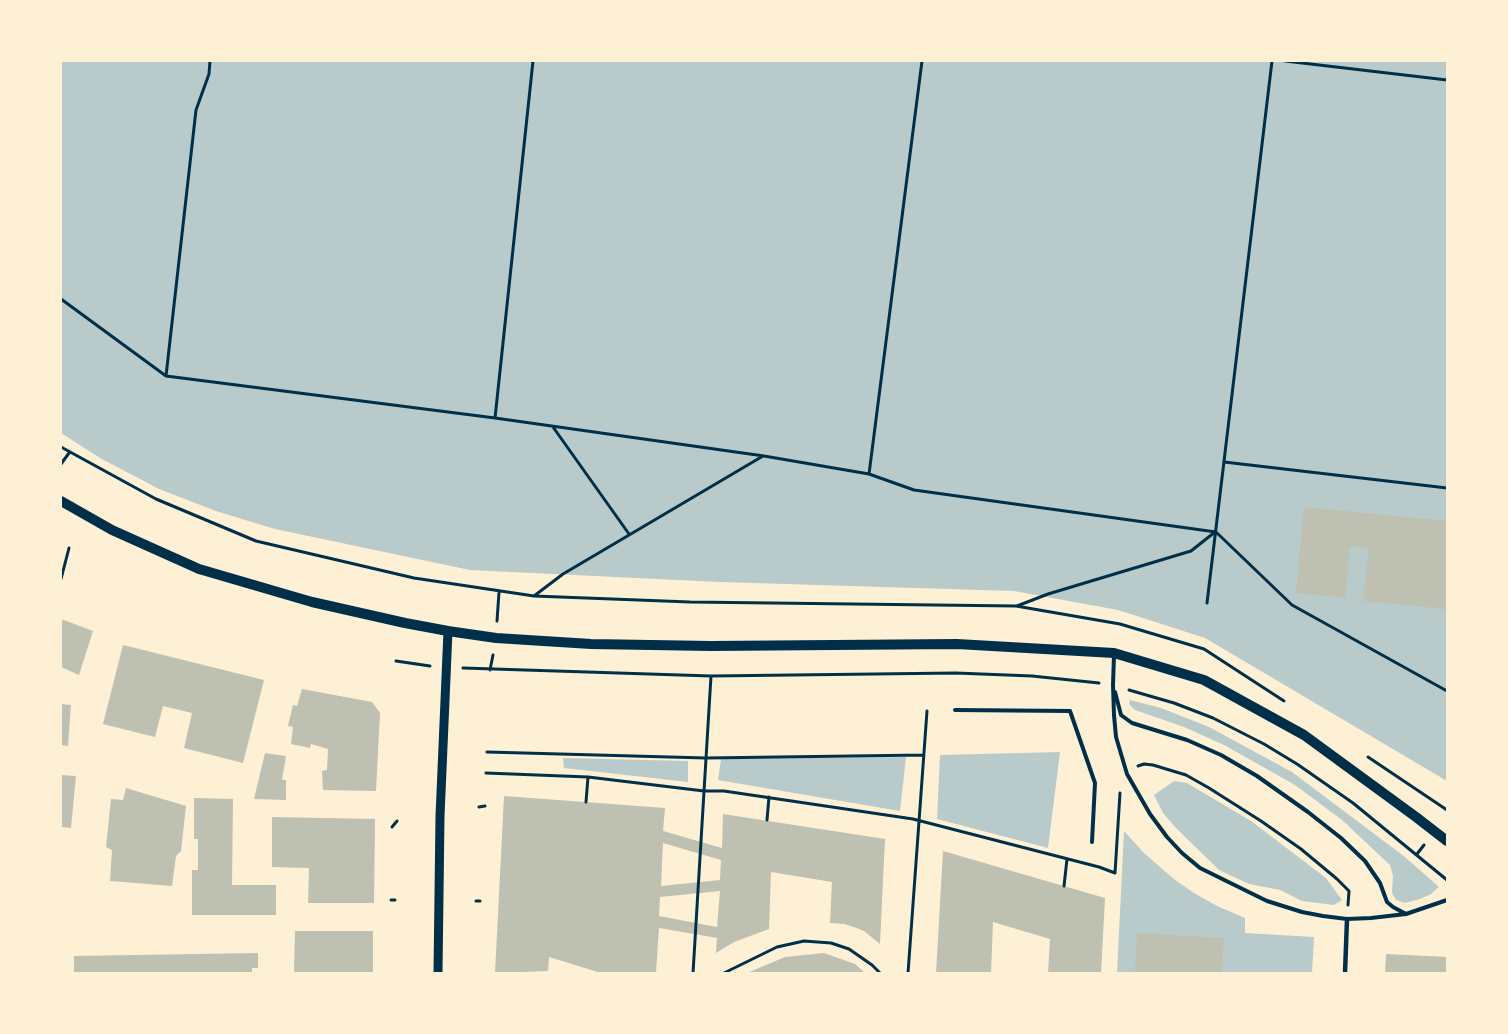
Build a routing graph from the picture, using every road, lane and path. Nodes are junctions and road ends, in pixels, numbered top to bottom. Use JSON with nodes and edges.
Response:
{"nodes":[{"id":1,"x":210,"y":61,"type":"edge"},
{"id":2,"x":533,"y":61,"type":"edge"},
{"id":3,"x":922,"y":61,"type":"edge"},
{"id":4,"x":1272,"y":61,"type":"edge"},
{"id":5,"x":1286,"y":61,"type":"edge"},
{"id":6,"x":1447,"y":80,"type":"edge"},
{"id":7,"x":61,"y":299,"type":"edge"},
{"id":8,"x":166,"y":376,"type":"junction"},
{"id":9,"x":495,"y":418,"type":"junction"},
{"id":10,"x":553,"y":427,"type":"junction"},
{"id":11,"x":61,"y":448,"type":"edge"},
{"id":12,"x":69,"y":453,"type":"junction"},
{"id":13,"x":764,"y":456,"type":"junction"},
{"id":14,"x":1224,"y":462,"type":"junction"},
{"id":15,"x":61,"y":464,"type":"edge"},
{"id":16,"x":869,"y":474,"type":"junction"},
{"id":17,"x":1447,"y":488,"type":"edge"},
{"id":18,"x":61,"y":501,"type":"edge"},
{"id":19,"x":1216,"y":532,"type":"junction"},
{"id":20,"x":629,"y":534,"type":"junction"},
{"id":21,"x":69,"y":548,"type":"dead end"},
{"id":22,"x":61,"y":579,"type":"edge"},
{"id":23,"x":500,"y":592,"type":"dead end"},
{"id":24,"x":534,"y":596,"type":"dead end"},
{"id":25,"x":1207,"y":603,"type":"dead end"},
{"id":26,"x":1016,"y":606,"type":"dead end"},
{"id":27,"x":448,"y":631,"type":"junction"},
{"id":28,"x":1114,"y":653,"type":"junction"},
{"id":29,"x":711,"y":676,"type":"dead end"},
{"id":30,"x":1113,"y":685,"type":"junction"},
{"id":31,"x":1447,"y":691,"type":"edge"},
{"id":32,"x":955,"y":710,"type":"dead end"},
{"id":33,"x":927,"y":711,"type":"dead end"},
{"id":34,"x":487,"y":752,"type":"dead end"},
{"id":35,"x":924,"y":755,"type":"junction"},
{"id":36,"x":706,"y":758,"type":"junction"},
{"id":37,"x":486,"y":773,"type":"dead end"},
{"id":38,"x":1127,"y":774,"type":"junction"},
{"id":39,"x":588,"y":777,"type":"junction"},
{"id":40,"x":704,"y":791,"type":"junction"},
{"id":41,"x":769,"y":797,"type":"junction"},
{"id":42,"x":586,"y":802,"type":"dead end"},
{"id":43,"x":485,"y":806,"type":"dead end"},
{"id":44,"x":479,"y":807,"type":"dead end"},
{"id":45,"x":767,"y":820,"type":"dead end"},
{"id":46,"x":918,"y":820,"type":"junction"},
{"id":47,"x":397,"y":821,"type":"dead end"},
{"id":48,"x":392,"y":826,"type":"dead end"},
{"id":49,"x":1447,"y":841,"type":"edge"},
{"id":50,"x":1092,"y":842,"type":"dead end"},
{"id":51,"x":1416,"y":854,"type":"dead end"},
{"id":52,"x":1067,"y":858,"type":"junction"},
{"id":53,"x":1447,"y":880,"type":"edge"},
{"id":54,"x":1064,"y":886,"type":"dead end"},
{"id":55,"x":1348,"y":891,"type":"dead end"},
{"id":56,"x":1447,"y":900,"type":"edge"},
{"id":57,"x":1406,"y":914,"type":"junction"},
{"id":58,"x":1347,"y":918,"type":"junction"},
{"id":59,"x":438,"y":973,"type":"edge"},
{"id":60,"x":693,"y":973,"type":"edge"},
{"id":61,"x":724,"y":973,"type":"edge"},
{"id":62,"x":880,"y":973,"type":"edge"},
{"id":63,"x":908,"y":973,"type":"edge"},
{"id":64,"x":1345,"y":973,"type":"edge"}],
"edges":[{"from":1,"to":8,"type":"path"},
{"from":2,"to":9,"type":"path"},
{"from":3,"to":16,"type":"path"},
{"from":4,"to":14,"type":"path"},
{"from":5,"to":6,"type":"path"},
{"from":7,"to":8,"type":"path"},
{"from":8,"to":9,"type":"path"},
{"from":9,"to":10,"type":"path"},
{"from":10,"to":13,"type":"path"},
{"from":10,"to":20,"type":"path"},
{"from":11,"to":12,"type":"path"},
{"from":12,"to":15,"type":"path"},
{"from":12,"to":23,"type":"path"},
{"from":13,"to":16,"type":"path"},
{"from":13,"to":20,"type":"path"},
{"from":14,"to":17,"type":"path"},
{"from":14,"to":19,"type":"path"},
{"from":16,"to":19,"type":"path"},
{"from":18,"to":27,"type":"main road"},
{"from":19,"to":25,"type":"path"},
{"from":19,"to":26,"type":"path"},
{"from":19,"to":31,"type":"path"},
{"from":20,"to":24,"type":"path"},
{"from":21,"to":22,"type":"path"},
{"from":27,"to":28,"type":"main road"},
{"from":27,"to":59,"type":"street"},
{"from":28,"to":30,"type":"lane"},
{"from":28,"to":49,"type":"main road"},
{"from":29,"to":36,"type":"path"},
{"from":30,"to":38,"type":"lane"},
{"from":30,"to":57,"type":"lane"},
{"from":32,"to":50,"type":"lane"},
{"from":33,"to":35,"type":"path"},
{"from":34,"to":36,"type":"path"},
{"from":35,"to":36,"type":"path"},
{"from":35,"to":46,"type":"path"},
{"from":36,"to":40,"type":"path"},
{"from":37,"to":39,"type":"path"},
{"from":38,"to":52,"type":"path"},
{"from":38,"to":55,"type":"path"},
{"from":38,"to":58,"type":"lane"},
{"from":39,"to":40,"type":"path"},
{"from":39,"to":42,"type":"path"},
{"from":40,"to":41,"type":"path"},
{"from":40,"to":60,"type":"path"},
{"from":41,"to":45,"type":"path"},
{"from":41,"to":46,"type":"path"},
{"from":43,"to":44,"type":"path"},
{"from":46,"to":52,"type":"path"},
{"from":46,"to":63,"type":"path"},
{"from":47,"to":48,"type":"path"},
{"from":51,"to":53,"type":"path"},
{"from":52,"to":54,"type":"path"},
{"from":56,"to":57,"type":"lane"},
{"from":57,"to":58,"type":"lane"},
{"from":58,"to":64,"type":"street"},
{"from":61,"to":62,"type":"path"}]}
